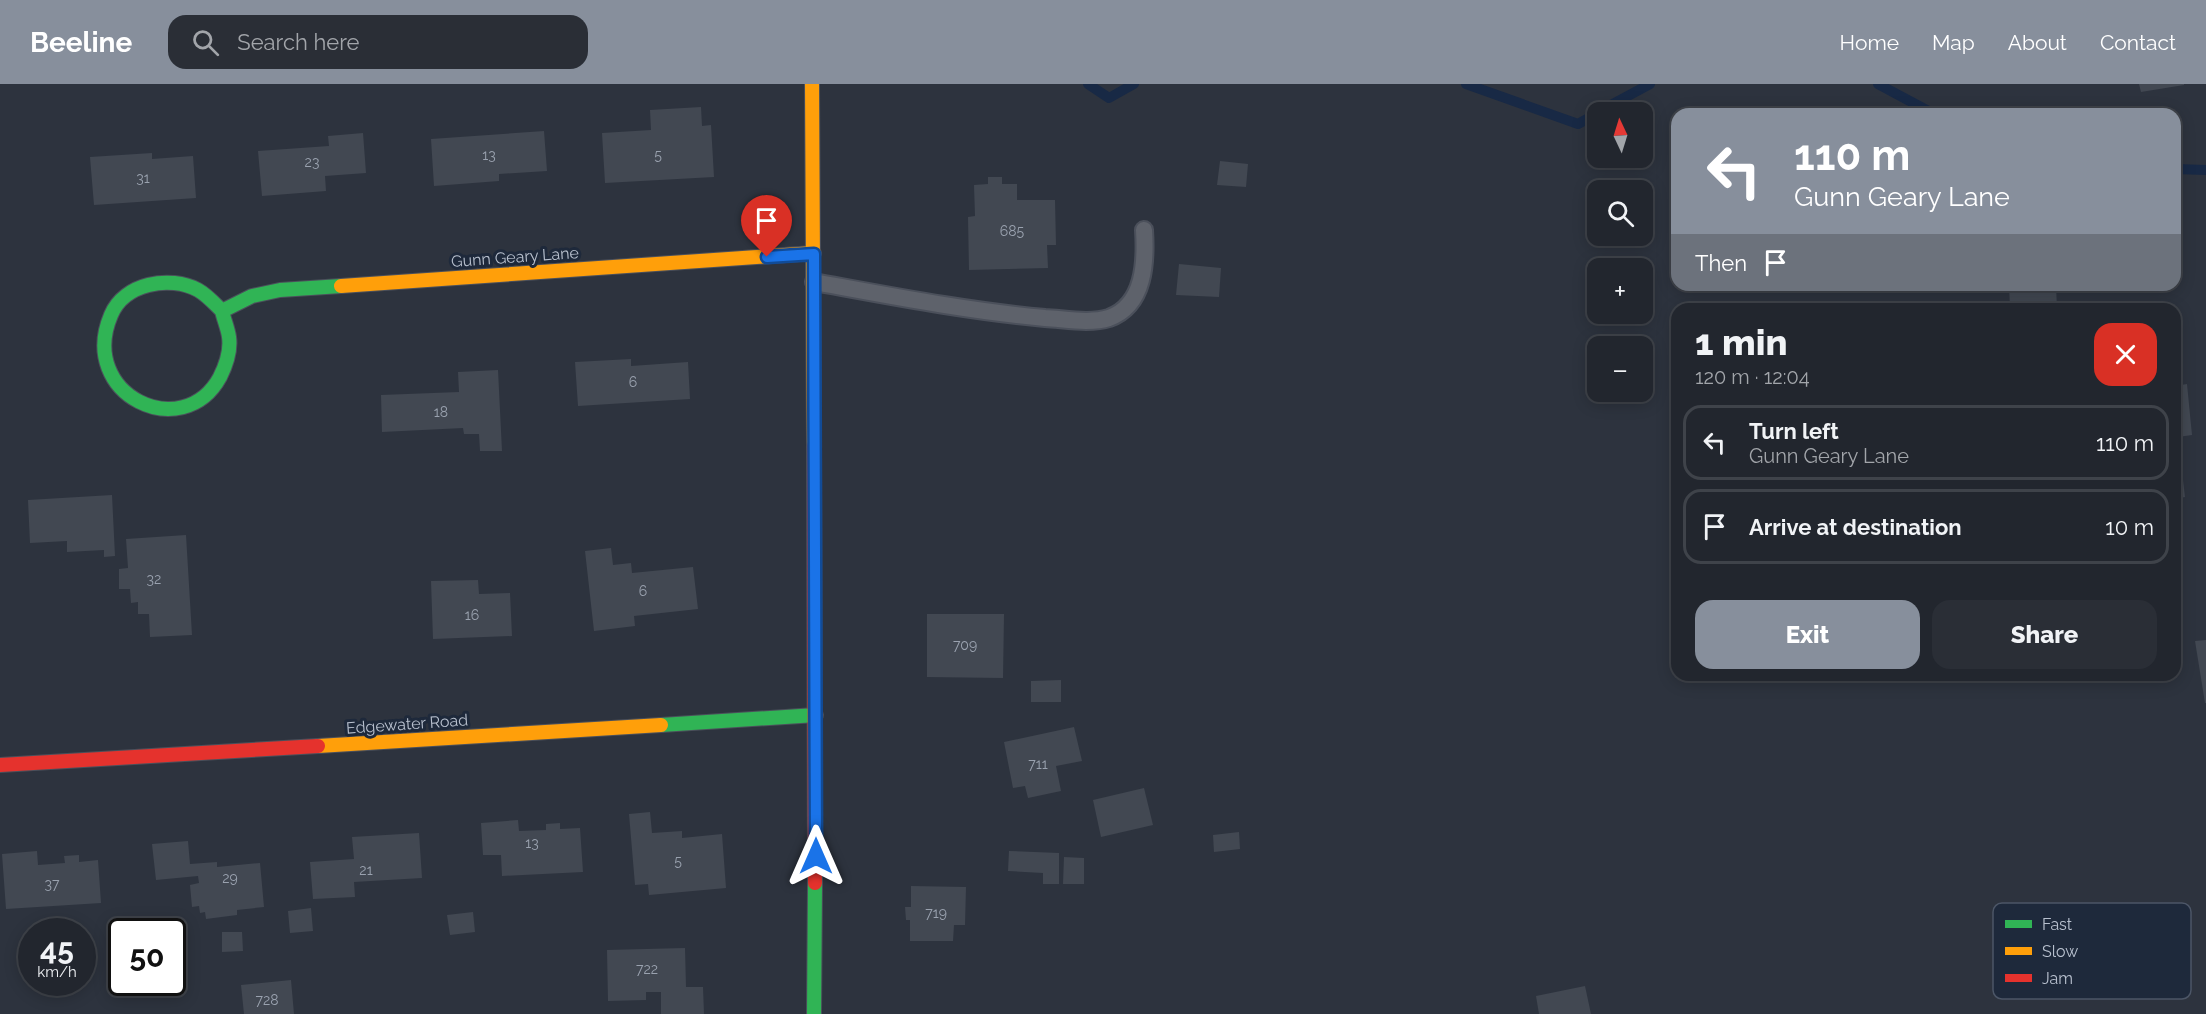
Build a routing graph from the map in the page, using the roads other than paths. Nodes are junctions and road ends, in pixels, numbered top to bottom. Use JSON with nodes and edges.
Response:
{"nodes":[{"id":1,"x":812,"y":84,"type":"edge"},
{"id":2,"x":1144,"y":230,"type":"dead end"},
{"id":3,"x":814,"y":254,"type":"junction"},
{"id":4,"x":814,"y":282,"type":"junction"},
{"id":5,"x":222,"y":311,"type":"junction"},
{"id":6,"x":816,"y":715,"type":"junction"},
{"id":7,"x":0,"y":765,"type":"edge"},
{"id":8,"x":814,"y":1014,"type":"edge"}],
"edges":[{"from":1,"to":3,"type":"street"},
{"from":2,"to":4,"type":"lane"},
{"from":3,"to":4,"type":"street"},
{"from":3,"to":5,"type":"street","name":"Gunn Geary Lane"},
{"from":4,"to":6,"type":"street"},
{"from":5,"to":5,"type":"street"},
{"from":6,"to":7,"type":"street","name":"Edgewater Road"},
{"from":6,"to":8,"type":"street"}]}
